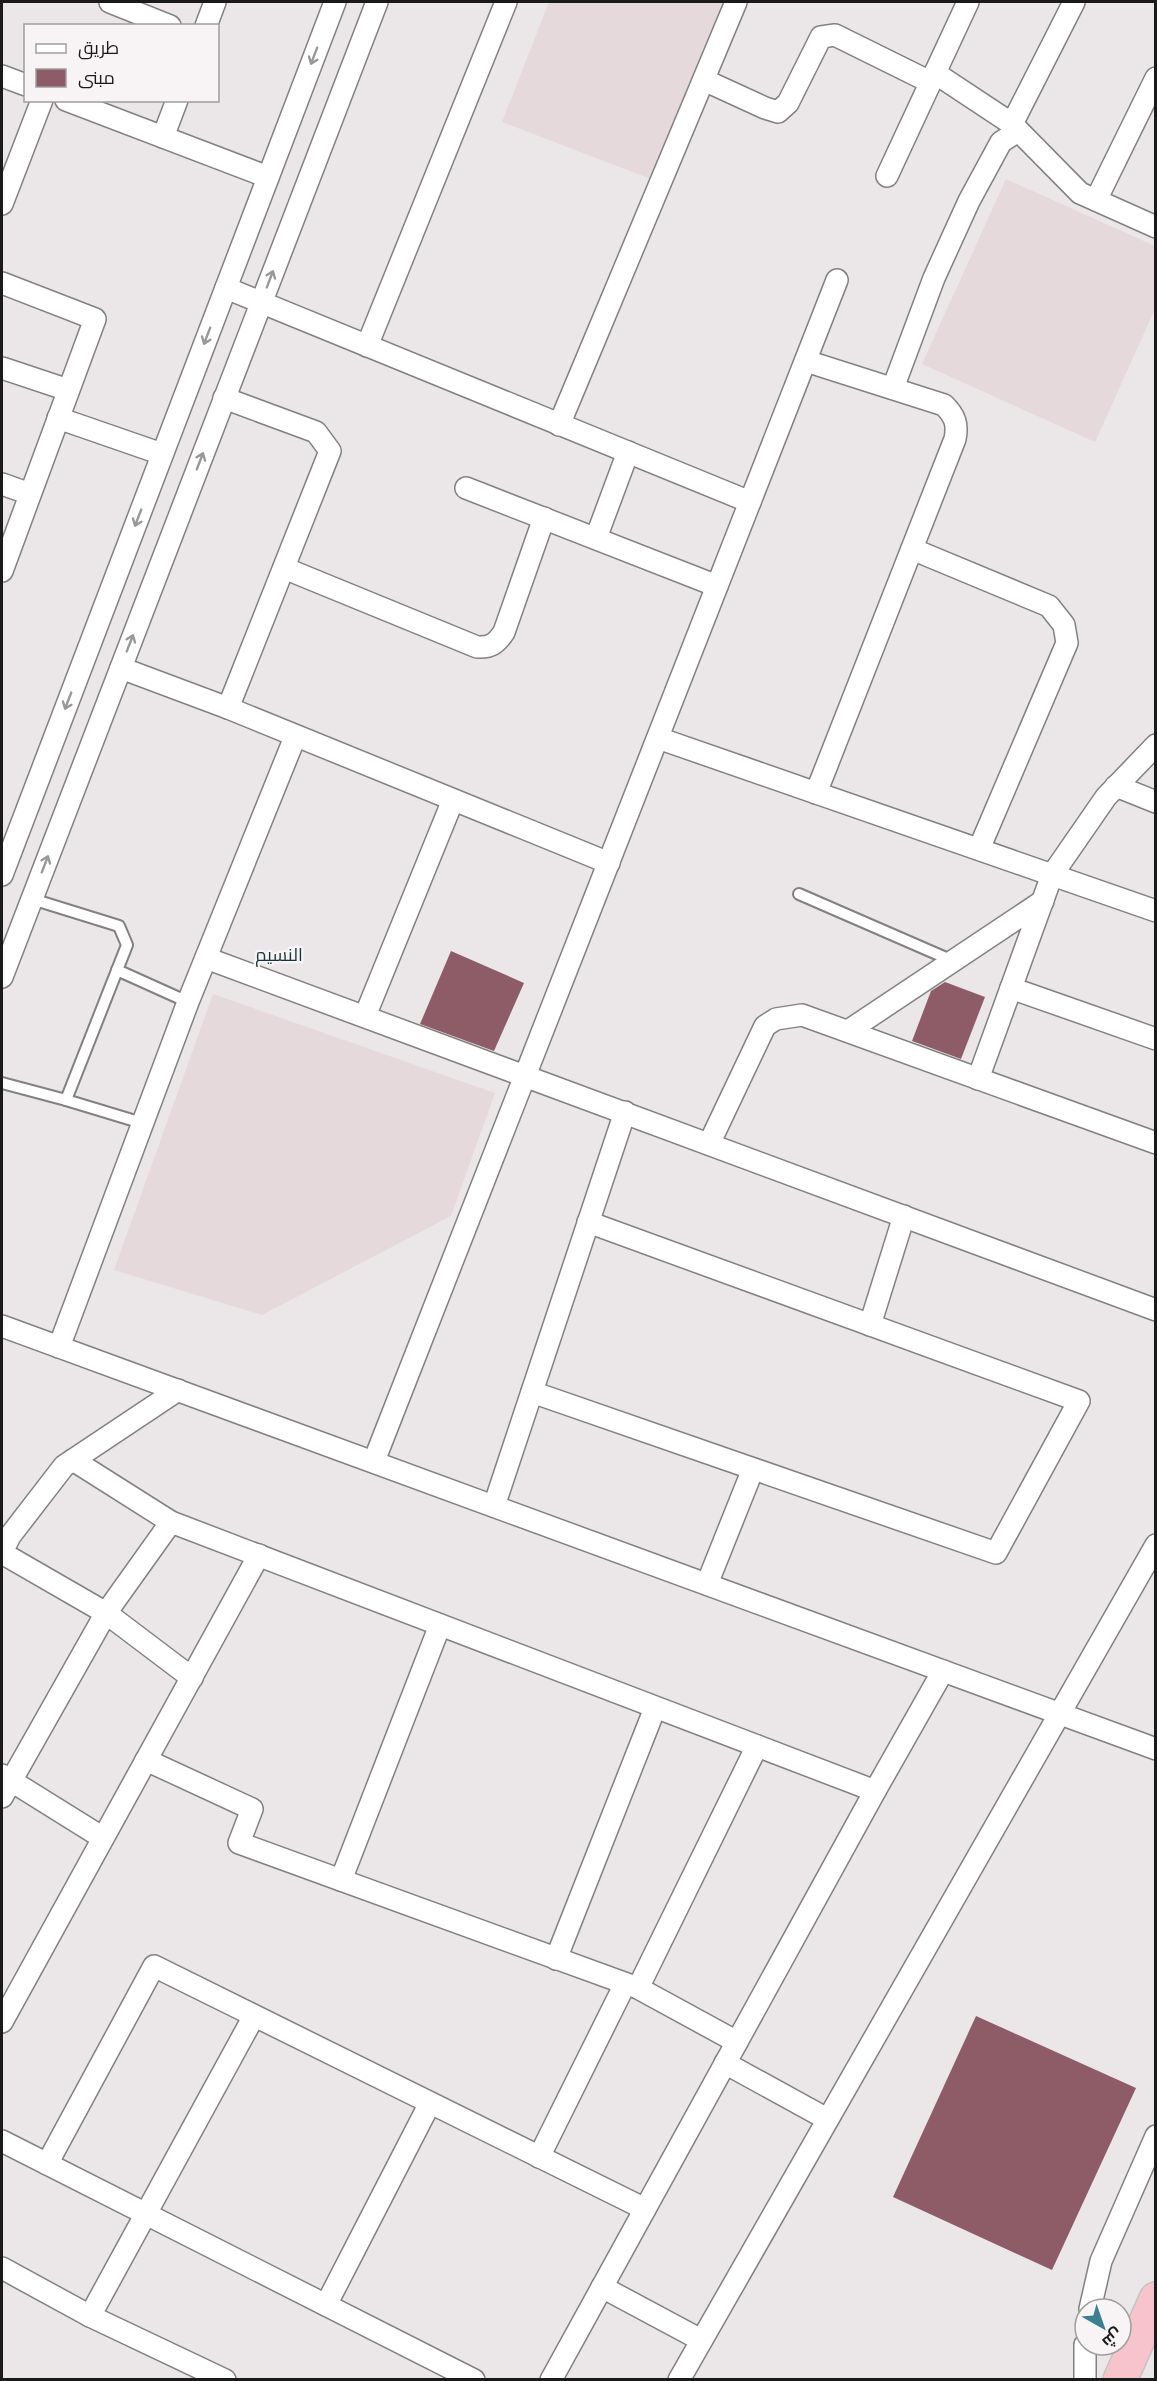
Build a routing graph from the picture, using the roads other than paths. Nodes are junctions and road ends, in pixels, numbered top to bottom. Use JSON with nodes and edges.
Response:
{"nodes":[{"id":1,"x":110,"y":2,"type":"edge"},
{"id":2,"x":215,"y":2,"type":"edge"},
{"id":3,"x":335,"y":2,"type":"edge"},
{"id":4,"x":377,"y":2,"type":"edge"},
{"id":5,"x":506,"y":2,"type":"edge"},
{"id":6,"x":736,"y":2,"type":"edge"},
{"id":7,"x":968,"y":2,"type":"edge"},
{"id":8,"x":1074,"y":2,"type":"edge"},
{"id":9,"x":165,"y":24,"type":"edge"},
{"id":10,"x":207,"y":24,"type":"edge"},
{"id":11,"x":2,"y":76,"type":"edge"},
{"id":12,"x":933,"y":77,"type":"junction"},
{"id":13,"x":1155,"y":78,"type":"edge"},
{"id":14,"x":704,"y":80,"type":"junction"},
{"id":15,"x":24,"y":84,"type":"edge"},
{"id":16,"x":41,"y":102,"type":"edge"},
{"id":17,"x":71,"y":102,"type":"edge"},
{"id":18,"x":176,"y":102,"type":"edge"},
{"id":19,"x":1148,"y":112,"type":"edge"},
{"id":20,"x":1015,"y":127,"type":"junction"},
{"id":21,"x":163,"y":137,"type":"junction"},
{"id":22,"x":887,"y":176,"type":"dead end"},
{"id":23,"x":268,"y":177,"type":"junction"},
{"id":24,"x":1096,"y":200,"type":"junction"},
{"id":25,"x":2,"y":204,"type":"edge"},
{"id":26,"x":1155,"y":227,"type":"edge"},
{"id":27,"x":837,"y":280,"type":"dead end"},
{"id":28,"x":2,"y":283,"type":"edge"},
{"id":29,"x":226,"y":288,"type":"junction"},
{"id":30,"x":261,"y":303,"type":"junction"},
{"id":31,"x":367,"y":346,"type":"junction"},
{"id":32,"x":806,"y":361,"type":"junction"},
{"id":33,"x":2,"y":368,"type":"edge"},
{"id":34,"x":893,"y":388,"type":"junction"},
{"id":35,"x":68,"y":390,"type":"junction"},
{"id":36,"x":224,"y":398,"type":"junction"},
{"id":37,"x":58,"y":418,"type":"junction"},
{"id":38,"x":559,"y":425,"type":"junction"},
{"id":39,"x":628,"y":452,"type":"junction"},
{"id":40,"x":162,"y":454,"type":"junction"},
{"id":41,"x":2,"y":484,"type":"edge"},
{"id":42,"x":466,"y":489,"type":"dead end"},
{"id":43,"x":30,"y":494,"type":"junction"},
{"id":44,"x":750,"y":502,"type":"junction"},
{"id":45,"x":544,"y":518,"type":"junction"},
{"id":46,"x":596,"y":538,"type":"junction"},
{"id":47,"x":912,"y":549,"type":"junction"},
{"id":48,"x":284,"y":568,"type":"junction"},
{"id":49,"x":2,"y":571,"type":"edge"},
{"id":50,"x":717,"y":586,"type":"junction"},
{"id":51,"x":121,"y":668,"type":"junction"},
{"id":52,"x":228,"y":708,"type":"junction"},
{"id":53,"x":295,"y":737,"type":"junction"},
{"id":54,"x":658,"y":738,"type":"junction"},
{"id":55,"x":1155,"y":745,"type":"edge"},
{"id":56,"x":1116,"y":786,"type":"junction"},
{"id":57,"x":816,"y":793,"type":"junction"},
{"id":58,"x":453,"y":800,"type":"junction"},
{"id":59,"x":1155,"y":802,"type":"edge"},
{"id":60,"x":979,"y":849,"type":"junction"},
{"id":61,"x":609,"y":863,"type":"junction"},
{"id":62,"x":2,"y":875,"type":"edge"},
{"id":63,"x":1052,"y":875,"type":"junction"},
{"id":64,"x":799,"y":894,"type":"dead end"},
{"id":65,"x":32,"y":899,"type":"junction"},
{"id":66,"x":1043,"y":902,"type":"junction"},
{"id":67,"x":1155,"y":911,"type":"edge"},
{"id":68,"x":206,"y":958,"type":"junction"},
{"id":69,"x":953,"y":961,"type":"junction"},
{"id":70,"x":117,"y":970,"type":"junction"},
{"id":71,"x":2,"y":977,"type":"edge"},
{"id":72,"x":1011,"y":988,"type":"junction"},
{"id":73,"x":188,"y":1002,"type":"junction"},
{"id":74,"x":365,"y":1016,"type":"junction"},
{"id":75,"x":848,"y":1031,"type":"junction"},
{"id":76,"x":1155,"y":1039,"type":"edge"},
{"id":77,"x":525,"y":1075,"type":"junction"},
{"id":78,"x":978,"y":1079,"type":"junction"},
{"id":79,"x":2,"y":1083,"type":"edge"},
{"id":80,"x":66,"y":1100,"type":"junction"},
{"id":81,"x":624,"y":1112,"type":"junction"},
{"id":82,"x":142,"y":1123,"type":"junction"},
{"id":83,"x":1155,"y":1143,"type":"edge"},
{"id":84,"x":709,"y":1144,"type":"junction"},
{"id":85,"x":904,"y":1216,"type":"junction"},
{"id":86,"x":588,"y":1222,"type":"junction"},
{"id":87,"x":1155,"y":1310,"type":"edge"},
{"id":88,"x":870,"y":1325,"type":"junction"},
{"id":89,"x":2,"y":1326,"type":"edge"},
{"id":90,"x":59,"y":1347,"type":"junction"},
{"id":91,"x":178,"y":1390,"type":"junction"},
{"id":92,"x":532,"y":1392,"type":"junction"},
{"id":93,"x":73,"y":1460,"type":"junction"},
{"id":94,"x":374,"y":1461,"type":"junction"},
{"id":95,"x":753,"y":1469,"type":"junction"},
{"id":96,"x":494,"y":1506,"type":"junction"},
{"id":97,"x":171,"y":1522,"type":"junction"},
{"id":98,"x":1155,"y":1545,"type":"edge"},
{"id":99,"x":2,"y":1552,"type":"edge"},
{"id":100,"x":259,"y":1555,"type":"junction"},
{"id":101,"x":707,"y":1584,"type":"junction"},
{"id":102,"x":106,"y":1613,"type":"junction"},
{"id":103,"x":440,"y":1625,"type":"junction"},
{"id":104,"x":943,"y":1671,"type":"junction"},
{"id":105,"x":192,"y":1678,"type":"junction"},
{"id":106,"x":655,"y":1708,"type":"junction"},
{"id":107,"x":1059,"y":1714,"type":"junction"},
{"id":108,"x":757,"y":1746,"type":"junction"},
{"id":109,"x":1155,"y":1749,"type":"edge"},
{"id":110,"x":146,"y":1760,"type":"junction"},
{"id":111,"x":4,"y":1784,"type":"edge"},
{"id":112,"x":874,"y":1791,"type":"junction"},
{"id":113,"x":103,"y":1838,"type":"junction"},
{"id":114,"x":341,"y":1880,"type":"junction"},
{"id":115,"x":556,"y":1959,"type":"junction"},
{"id":116,"x":631,"y":1986,"type":"junction"},
{"id":117,"x":254,"y":2016,"type":"junction"},
{"id":118,"x":2,"y":2022,"type":"edge"},
{"id":119,"x":737,"y":2042,"type":"junction"},
{"id":120,"x":725,"y":2063,"type":"junction"},
{"id":121,"x":430,"y":2103,"type":"junction"},
{"id":122,"x":827,"y":2119,"type":"junction"},
{"id":123,"x":1155,"y":2136,"type":"edge"},
{"id":124,"x":2,"y":2141,"type":"edge"},
{"id":125,"x":539,"y":2157,"type":"junction"},
{"id":126,"x":47,"y":2164,"type":"junction"},
{"id":127,"x":645,"y":2209,"type":"junction"},
{"id":128,"x":147,"y":2214,"type":"junction"},
{"id":129,"x":2,"y":2268,"type":"edge"},
{"id":130,"x":602,"y":2287,"type":"junction"},
{"id":131,"x":1093,"y":2297,"type":"edge"},
{"id":132,"x":1155,"y":2299,"type":"edge"},
{"id":133,"x":326,"y":2305,"type":"junction"},
{"id":134,"x":90,"y":2316,"type":"junction"},
{"id":135,"x":701,"y":2340,"type":"junction"},
{"id":136,"x":1085,"y":2357,"type":"edge"},
{"id":137,"x":219,"y":2378,"type":"edge"},
{"id":138,"x":474,"y":2379,"type":"edge"},
{"id":139,"x":551,"y":2379,"type":"edge"},
{"id":140,"x":679,"y":2379,"type":"edge"},
{"id":141,"x":1085,"y":2379,"type":"edge"},
{"id":142,"x":1120,"y":2379,"type":"edge"},
{"id":143,"x":1143,"y":2379,"type":"edge"},
{"id":144,"x":1151,"y":2379,"type":"edge"}],
"edges":[{"from":1,"to":9,"type":"street"},
{"from":2,"to":10,"type":"street"},
{"from":3,"to":23,"type":"street","one_way":true},
{"from":30,"to":4,"type":"street","one_way":true},
{"from":5,"to":31,"type":"street"},
{"from":6,"to":14,"type":"street"},
{"from":7,"to":12,"type":"street"},
{"from":8,"to":20,"type":"street"},
{"from":11,"to":15,"type":"street"},
{"from":12,"to":14,"type":"street"},
{"from":12,"to":20,"type":"street"},
{"from":12,"to":22,"type":"street"},
{"from":13,"to":19,"type":"street"},
{"from":14,"to":38,"type":"street"},
{"from":16,"to":25,"type":"street"},
{"from":17,"to":21,"type":"street"},
{"from":18,"to":21,"type":"street"},
{"from":19,"to":24,"type":"street"},
{"from":20,"to":24,"type":"street"},
{"from":20,"to":34,"type":"street"},
{"from":21,"to":23,"type":"street"},
{"from":23,"to":29,"type":"street"},
{"from":24,"to":26,"type":"street"},
{"from":27,"to":32,"type":"street"},
{"from":28,"to":35,"type":"street"},
{"from":29,"to":30,"type":"street"},
{"from":29,"to":40,"type":"street","one_way":true},
{"from":30,"to":31,"type":"street"},
{"from":30,"to":36,"type":"street"},
{"from":31,"to":38,"type":"street"},
{"from":32,"to":34,"type":"street"},
{"from":32,"to":44,"type":"street"},
{"from":33,"to":35,"type":"street"},
{"from":34,"to":47,"type":"street"},
{"from":35,"to":37,"type":"street"},
{"from":36,"to":48,"type":"street"},
{"from":51,"to":36,"type":"street","one_way":true},
{"from":37,"to":40,"type":"street"},
{"from":37,"to":43,"type":"street"},
{"from":38,"to":39,"type":"street"},
{"from":39,"to":44,"type":"street"},
{"from":39,"to":46,"type":"street"},
{"from":40,"to":62,"type":"street","one_way":true},
{"from":41,"to":43,"type":"street"},
{"from":42,"to":45,"type":"street"},
{"from":43,"to":49,"type":"street"},
{"from":44,"to":50,"type":"street"},
{"from":45,"to":46,"type":"street"},
{"from":45,"to":48,"type":"street"},
{"from":46,"to":50,"type":"street"},
{"from":47,"to":57,"type":"street"},
{"from":47,"to":60,"type":"street"},
{"from":48,"to":52,"type":"street"},
{"from":50,"to":54,"type":"street"},
{"from":51,"to":52,"type":"street"},
{"from":65,"to":51,"type":"street","one_way":true},
{"from":52,"to":53,"type":"street"},
{"from":53,"to":58,"type":"street"},
{"from":53,"to":68,"type":"street"},
{"from":54,"to":57,"type":"street"},
{"from":54,"to":61,"type":"street"},
{"from":55,"to":56,"type":"street"},
{"from":56,"to":59,"type":"street"},
{"from":56,"to":63,"type":"street"},
{"from":57,"to":60,"type":"street"},
{"from":58,"to":61,"type":"street"},
{"from":58,"to":74,"type":"street"},
{"from":60,"to":63,"type":"street"},
{"from":61,"to":77,"type":"street"},
{"from":63,"to":66,"type":"street"},
{"from":63,"to":67,"type":"street"},
{"from":64,"to":69,"type":"lane"},
{"from":65,"to":70,"type":"lane"},
{"from":65,"to":71,"type":"street"},
{"from":66,"to":69,"type":"street"},
{"from":66,"to":72,"type":"street"},
{"from":68,"to":73,"type":"street"},
{"from":68,"to":74,"type":"street"},
{"from":69,"to":75,"type":"street"},
{"from":70,"to":73,"type":"lane"},
{"from":70,"to":80,"type":"lane"},
{"from":72,"to":76,"type":"street"},
{"from":72,"to":78,"type":"street"},
{"from":73,"to":82,"type":"street"},
{"from":74,"to":77,"type":"street"},
{"from":75,"to":78,"type":"street"},
{"from":75,"to":84,"type":"street"},
{"from":77,"to":81,"type":"street"},
{"from":77,"to":94,"type":"street"},
{"from":78,"to":83,"type":"street"},
{"from":79,"to":80,"type":"lane"},
{"from":80,"to":82,"type":"lane"},
{"from":81,"to":84,"type":"street"},
{"from":81,"to":86,"type":"street"},
{"from":82,"to":90,"type":"street"},
{"from":84,"to":85,"type":"street"},
{"from":85,"to":87,"type":"street"},
{"from":85,"to":88,"type":"street"},
{"from":86,"to":88,"type":"street"},
{"from":86,"to":92,"type":"street"},
{"from":88,"to":95,"type":"street"},
{"from":89,"to":90,"type":"street"},
{"from":90,"to":91,"type":"street"},
{"from":91,"to":93,"type":"street"},
{"from":91,"to":94,"type":"street"},
{"from":92,"to":95,"type":"street"},
{"from":92,"to":96,"type":"street"},
{"from":93,"to":97,"type":"street"},
{"from":93,"to":99,"type":"street"},
{"from":94,"to":96,"type":"street"},
{"from":95,"to":101,"type":"street"},
{"from":96,"to":101,"type":"street"},
{"from":97,"to":100,"type":"street"},
{"from":97,"to":102,"type":"street"},
{"from":98,"to":107,"type":"street"},
{"from":99,"to":102,"type":"street"},
{"from":100,"to":103,"type":"street"},
{"from":100,"to":105,"type":"street"},
{"from":101,"to":104,"type":"street"},
{"from":102,"to":105,"type":"street"},
{"from":102,"to":111,"type":"street"},
{"from":103,"to":106,"type":"street"},
{"from":103,"to":114,"type":"street"},
{"from":104,"to":107,"type":"street"},
{"from":104,"to":112,"type":"street"},
{"from":105,"to":110,"type":"street"},
{"from":106,"to":108,"type":"street"},
{"from":106,"to":115,"type":"street"},
{"from":107,"to":109,"type":"street"},
{"from":107,"to":122,"type":"street"},
{"from":108,"to":112,"type":"street"},
{"from":108,"to":116,"type":"street"},
{"from":110,"to":113,"type":"street"},
{"from":110,"to":114,"type":"street"},
{"from":111,"to":113,"type":"street"},
{"from":112,"to":119,"type":"street"},
{"from":113,"to":118,"type":"street"},
{"from":114,"to":115,"type":"street"},
{"from":115,"to":116,"type":"street"},
{"from":116,"to":119,"type":"street"},
{"from":116,"to":125,"type":"street"},
{"from":117,"to":121,"type":"street"},
{"from":117,"to":126,"type":"street"},
{"from":117,"to":128,"type":"street"},
{"from":119,"to":120,"type":"street"},
{"from":120,"to":122,"type":"street"},
{"from":120,"to":127,"type":"street"},
{"from":121,"to":125,"type":"street"},
{"from":121,"to":133,"type":"street"},
{"from":122,"to":135,"type":"street"},
{"from":123,"to":131,"type":"street"},
{"from":124,"to":126,"type":"street"},
{"from":125,"to":127,"type":"street"},
{"from":126,"to":128,"type":"street"},
{"from":127,"to":130,"type":"street"},
{"from":128,"to":133,"type":"street"},
{"from":128,"to":134,"type":"street"},
{"from":129,"to":134,"type":"street"},
{"from":130,"to":135,"type":"street"},
{"from":130,"to":139,"type":"street"},
{"from":132,"to":142,"type":"highway"},
{"from":133,"to":138,"type":"street"},
{"from":134,"to":137,"type":"street"},
{"from":135,"to":140,"type":"street"},
{"from":136,"to":141,"type":"street"},
{"from":143,"to":144,"type":"highway"}]}
